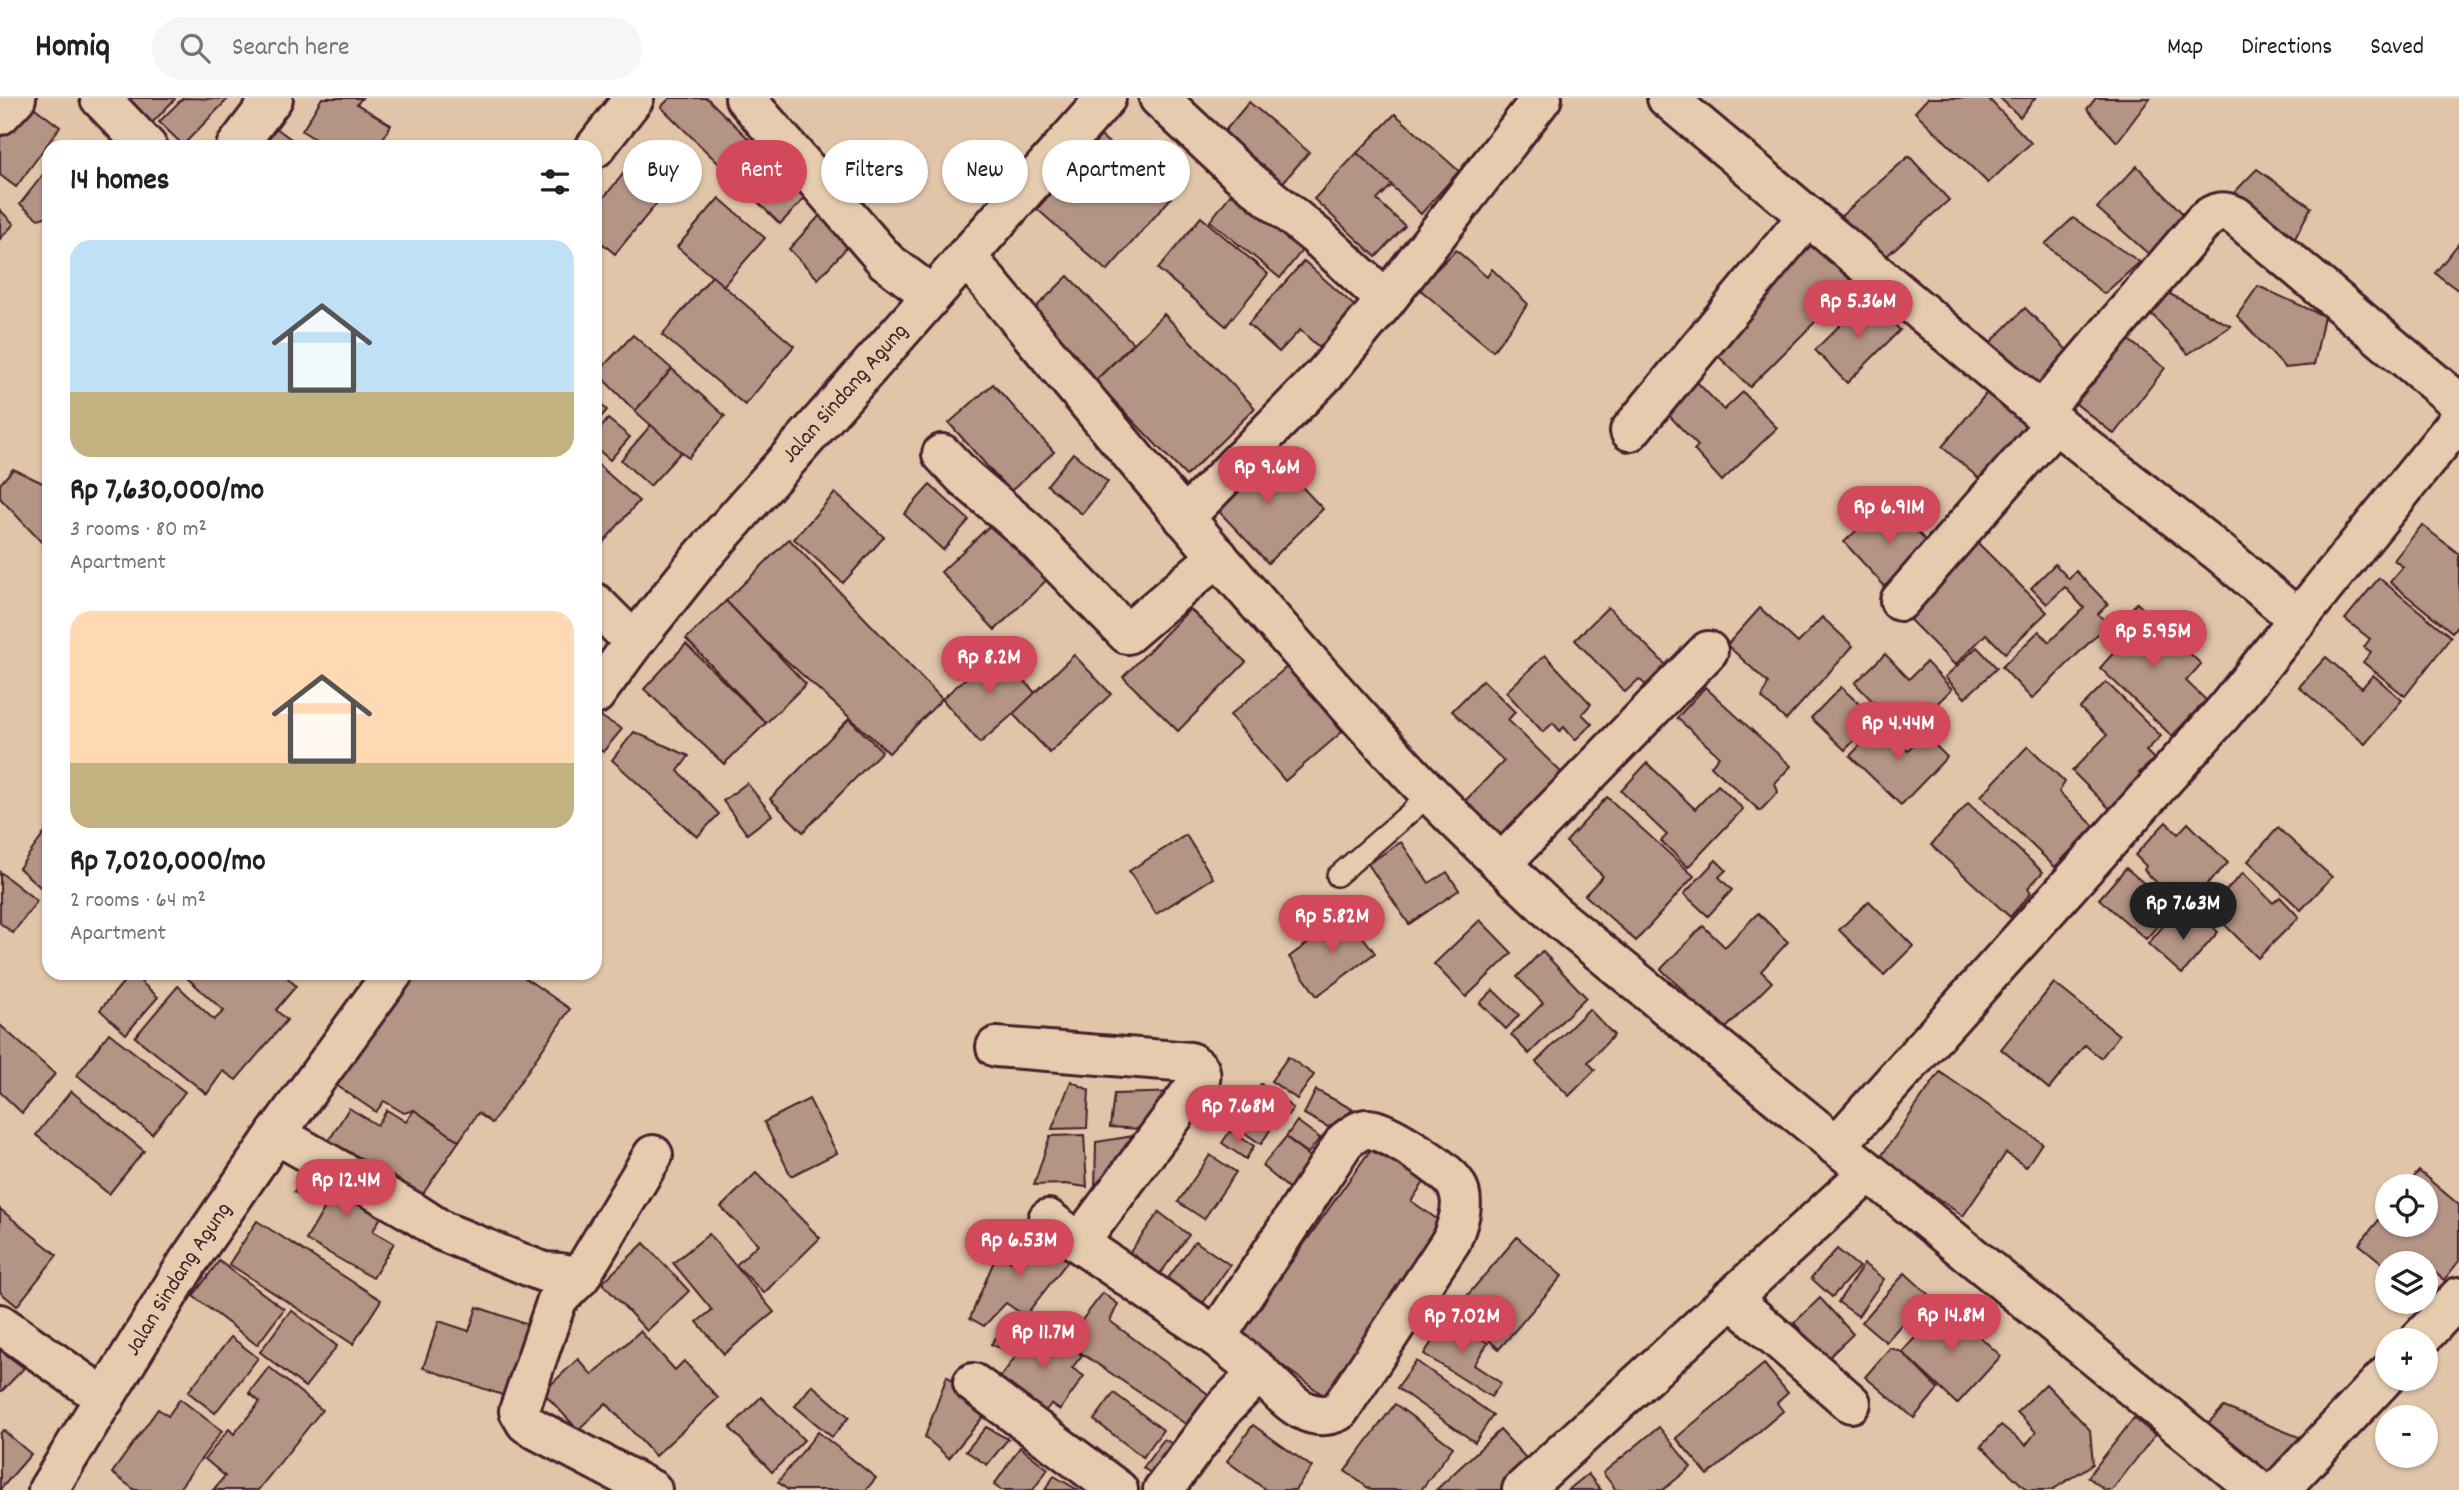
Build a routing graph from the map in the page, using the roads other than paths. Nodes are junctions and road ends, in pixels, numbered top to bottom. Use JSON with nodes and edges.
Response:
{"nodes":[{"id":1,"x":16,"y":98,"type":"edge"},
{"id":2,"x":100,"y":98,"type":"edge"},
{"id":3,"x":273,"y":98,"type":"edge"},
{"id":4,"x":634,"y":98,"type":"edge"},
{"id":5,"x":745,"y":98,"type":"edge"},
{"id":6,"x":1106,"y":98,"type":"edge"},
{"id":7,"x":1159,"y":98,"type":"edge"},
{"id":8,"x":1542,"y":98,"type":"edge"},
{"id":9,"x":1667,"y":98,"type":"edge"},
{"id":10,"x":0,"y":115,"type":"edge"},
{"id":11,"x":140,"y":140,"type":"edge"},
{"id":12,"x":241,"y":140,"type":"edge"},
{"id":13,"x":601,"y":140,"type":"edge"},
{"id":14,"x":1808,"y":216,"type":"junction"},
{"id":15,"x":966,"y":256,"type":"junction"},
{"id":16,"x":931,"y":295,"type":"junction"},
{"id":17,"x":1386,"y":300,"type":"junction"},
{"id":18,"x":2459,"y":403,"type":"edge"},
{"id":19,"x":2048,"y":418,"type":"junction"},
{"id":20,"x":2459,"y":420,"type":"edge"},
{"id":21,"x":1630,"y":431,"type":"dead end"},
{"id":22,"x":942,"y":454,"type":"dead end"},
{"id":23,"x":1184,"y":518,"type":"junction"},
{"id":24,"x":1218,"y":556,"type":"junction"},
{"id":25,"x":1900,"y":601,"type":"dead end"},
{"id":26,"x":602,"y":610,"type":"edge"},
{"id":27,"x":2298,"y":619,"type":"junction"},
{"id":28,"x":634,"y":642,"type":"junction"},
{"id":29,"x":1708,"y":651,"type":"dead end"},
{"id":30,"x":602,"y":685,"type":"edge"},
{"id":31,"x":1430,"y":794,"type":"junction"},
{"id":32,"x":1501,"y":864,"type":"junction"},
{"id":33,"x":1337,"y":876,"type":"dead end"},
{"id":34,"x":388,"y":980,"type":"edge"},
{"id":35,"x":996,"y":1047,"type":"dead end"},
{"id":36,"x":276,"y":1134,"type":"junction"},
{"id":37,"x":1836,"y":1146,"type":"junction"},
{"id":38,"x":653,"y":1155,"type":"dead end"},
{"id":39,"x":1869,"y":1172,"type":"junction"},
{"id":40,"x":1048,"y":1219,"type":"dead end"},
{"id":41,"x":1079,"y":1243,"type":"junction"},
{"id":42,"x":580,"y":1277,"type":"junction"},
{"id":43,"x":2459,"y":1297,"type":"edge"},
{"id":44,"x":1731,"y":1298,"type":"junction"},
{"id":45,"x":0,"y":1324,"type":"edge"},
{"id":46,"x":2430,"y":1328,"type":"edge"},
{"id":47,"x":1216,"y":1337,"type":"junction"},
{"id":48,"x":1259,"y":1372,"type":"junction"},
{"id":49,"x":973,"y":1383,"type":"dead end"},
{"id":50,"x":2375,"y":1388,"type":"edge"},
{"id":51,"x":105,"y":1398,"type":"junction"},
{"id":52,"x":1850,"y":1403,"type":"dead end"},
{"id":53,"x":48,"y":1490,"type":"edge"},
{"id":54,"x":652,"y":1490,"type":"edge"},
{"id":55,"x":1118,"y":1490,"type":"edge"},
{"id":56,"x":1163,"y":1490,"type":"edge"},
{"id":57,"x":1521,"y":1490,"type":"edge"},
{"id":58,"x":2258,"y":1490,"type":"edge"},
{"id":59,"x":2279,"y":1490,"type":"edge"}],
"edges":[{"from":1,"to":10,"type":"street"},
{"from":2,"to":11,"type":"street"},
{"from":3,"to":12,"type":"street"},
{"from":4,"to":13,"type":"street"},
{"from":5,"to":16,"type":"street"},
{"from":6,"to":15,"type":"street","name":"Jalan Sindang Agung"},
{"from":7,"to":17,"type":"street"},
{"from":8,"to":17,"type":"street"},
{"from":9,"to":14,"type":"street"},
{"from":14,"to":19,"type":"street"},
{"from":14,"to":21,"type":"street"},
{"from":15,"to":16,"type":"street","name":"Jalan Sindang Agung"},
{"from":15,"to":23,"type":"street"},
{"from":16,"to":28,"type":"street","name":"Jalan Sindang Agung"},
{"from":17,"to":23,"type":"street"},
{"from":18,"to":19,"type":"street"},
{"from":19,"to":25,"type":"street"},
{"from":19,"to":27,"type":"street"},
{"from":20,"to":27,"type":"street"},
{"from":22,"to":24,"type":"street"},
{"from":23,"to":24,"type":"street"},
{"from":24,"to":31,"type":"street"},
{"from":26,"to":28,"type":"street"},
{"from":27,"to":37,"type":"street"},
{"from":28,"to":30,"type":"street","name":"Jalan Sindang Agung"},
{"from":29,"to":32,"type":"street"},
{"from":31,"to":32,"type":"street"},
{"from":31,"to":33,"type":"lane"},
{"from":32,"to":37,"type":"street"},
{"from":34,"to":36,"type":"street","name":"Jalan Sindang Agung"},
{"from":35,"to":41,"type":"street"},
{"from":36,"to":42,"type":"street"},
{"from":36,"to":51,"type":"street","name":"Jalan Sindang Agung"},
{"from":37,"to":39,"type":"street"},
{"from":38,"to":42,"type":"street"},
{"from":39,"to":44,"type":"street"},
{"from":39,"to":58,"type":"street"},
{"from":40,"to":41,"type":"street"},
{"from":41,"to":47,"type":"street"},
{"from":42,"to":54,"type":"street"},
{"from":43,"to":46,"type":"street"},
{"from":44,"to":52,"type":"street"},
{"from":44,"to":57,"type":"street"},
{"from":45,"to":51,"type":"street"},
{"from":47,"to":48,"type":"street"},
{"from":47,"to":48,"type":"street"},
{"from":48,"to":56,"type":"street"},
{"from":49,"to":55,"type":"street"},
{"from":50,"to":59,"type":"street"},
{"from":51,"to":53,"type":"street","name":"Jalan Sindang Agung"}]}
